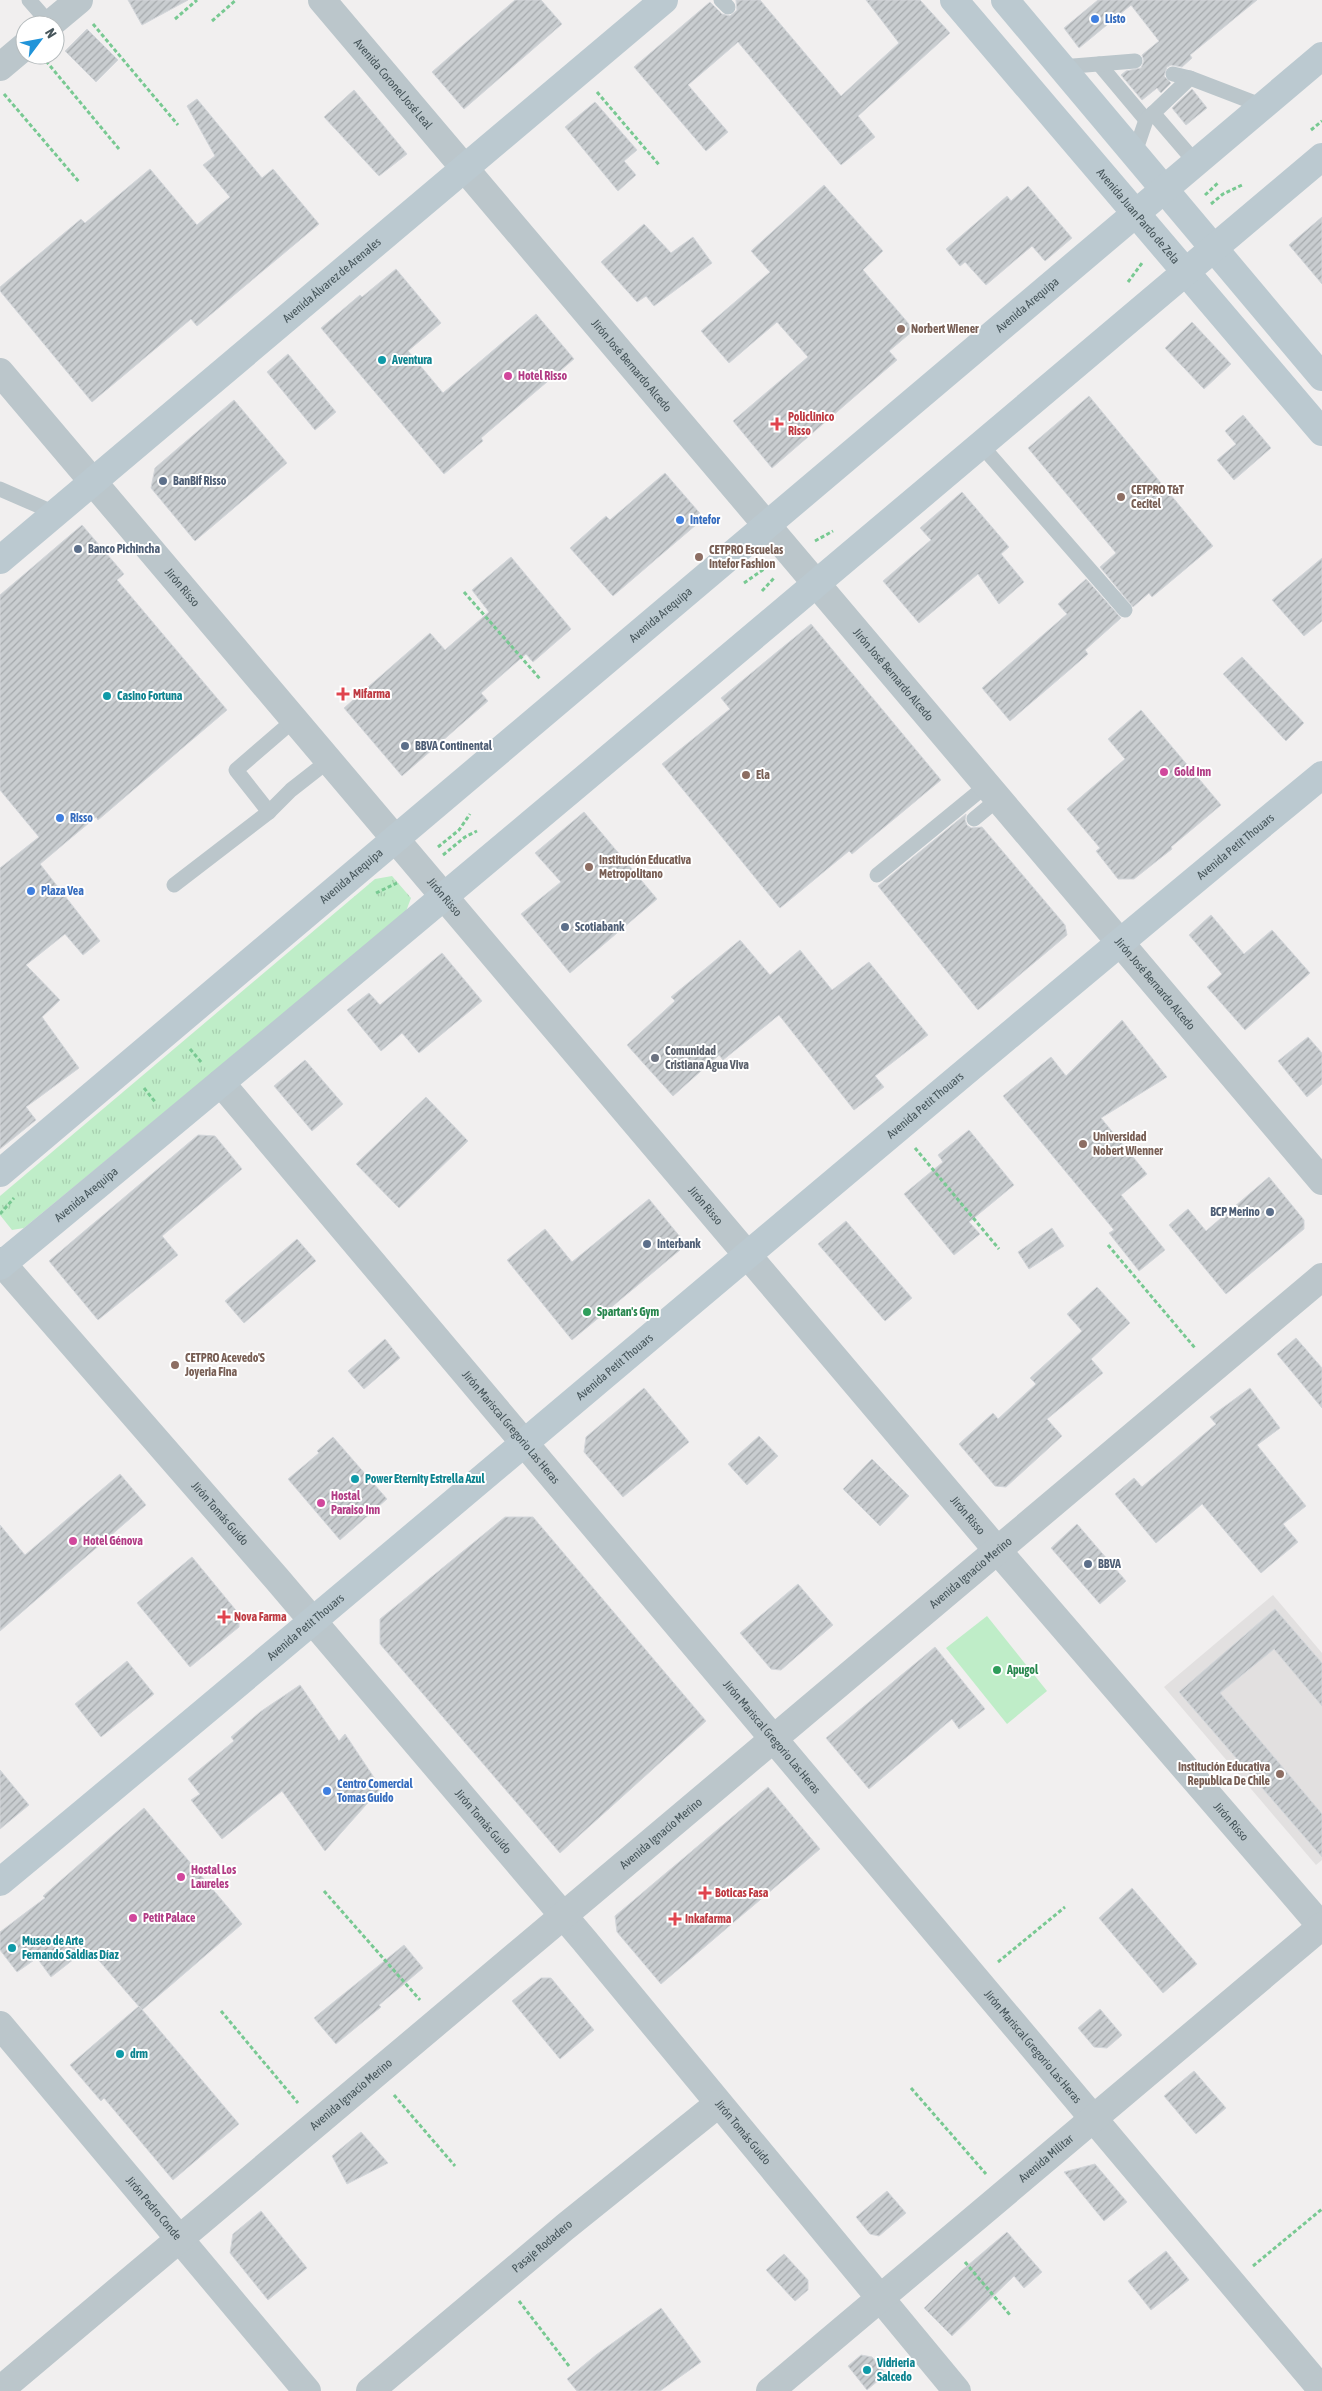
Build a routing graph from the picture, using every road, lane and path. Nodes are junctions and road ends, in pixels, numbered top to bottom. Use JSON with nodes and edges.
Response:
{"nodes":[{"id":1,"x":29,"y":0,"type":"edge"},
{"id":2,"x":197,"y":0,"type":"edge"},
{"id":3,"x":236,"y":0,"type":"edge"},
{"id":4,"x":322,"y":0,"type":"edge"},
{"id":5,"x":664,"y":0,"type":"edge"},
{"id":6,"x":954,"y":0,"type":"edge"},
{"id":7,"x":1005,"y":0,"type":"edge"},
{"id":8,"x":77,"y":1,"type":"edge"},
{"id":9,"x":42,"y":15,"type":"edge"},
{"id":10,"x":61,"y":15,"type":"edge"},
{"id":11,"x":175,"y":20,"type":"dead end"},
{"id":12,"x":212,"y":21,"type":"dead end"},
{"id":13,"x":15,"y":54,"type":"edge"},
{"id":14,"x":1322,"y":56,"type":"edge"},
{"id":15,"x":1135,"y":61,"type":"dead end"},
{"id":16,"x":1099,"y":64,"type":"junction"},
{"id":17,"x":50,"y":65,"type":"edge"},
{"id":18,"x":0,"y":67,"type":"edge"},
{"id":19,"x":1062,"y":67,"type":"junction"},
{"id":20,"x":579,"y":72,"type":"junction"},
{"id":21,"x":1173,"y":74,"type":"dead end"},
{"id":22,"x":1190,"y":78,"type":"junction"},
{"id":23,"x":0,"y":90,"type":"edge"},
{"id":24,"x":1263,"y":106,"type":"junction"},
{"id":25,"x":1150,"y":116,"type":"junction"},
{"id":26,"x":178,"y":125,"type":"dead end"},
{"id":27,"x":119,"y":149,"type":"dead end"},
{"id":28,"x":1134,"y":154,"type":"junction"},
{"id":29,"x":1322,"y":157,"type":"edge"},
{"id":30,"x":1196,"y":163,"type":"junction"},
{"id":31,"x":660,"y":166,"type":"dead end"},
{"id":32,"x":464,"y":169,"type":"junction"},
{"id":33,"x":80,"y":183,"type":"dead end"},
{"id":34,"x":1165,"y":189,"type":"junction"},
{"id":35,"x":1136,"y":214,"type":"junction"},
{"id":36,"x":1214,"y":248,"type":"junction"},
{"id":37,"x":1186,"y":272,"type":"junction"},
{"id":38,"x":0,"y":372,"type":"edge"},
{"id":39,"x":1322,"y":377,"type":"edge"},
{"id":40,"x":1322,"y":432,"type":"edge"},
{"id":41,"x":981,"y":446,"type":"junction"},
{"id":42,"x":93,"y":482,"type":"junction"},
{"id":43,"x":0,"y":490,"type":"edge"},
{"id":44,"x":56,"y":513,"type":"junction"},
{"id":45,"x":766,"y":526,"type":"junction"},
{"id":46,"x":0,"y":560,"type":"edge"},
{"id":47,"x":816,"y":584,"type":"junction"},
{"id":48,"x":464,"y":592,"type":"dead end"},
{"id":49,"x":1125,"y":610,"type":"dead end"},
{"id":50,"x":560,"y":701,"type":"junction"},
{"id":51,"x":294,"y":720,"type":"junction"},
{"id":52,"x":328,"y":761,"type":"junction"},
{"id":53,"x":1322,"y":775,"type":"edge"},
{"id":54,"x":992,"y":792,"type":"junction"},
{"id":55,"x":269,"y":812,"type":"junction"},
{"id":56,"x":974,"y":818,"type":"dead end"},
{"id":57,"x":396,"y":840,"type":"junction"},
{"id":58,"x":877,"y":875,"type":"dead end"},
{"id":59,"x":174,"y":885,"type":"dead end"},
{"id":60,"x":444,"y":898,"type":"junction"},
{"id":61,"x":1119,"y":942,"type":"junction"},
{"id":62,"x":171,"y":1028,"type":"junction"},
{"id":63,"x":125,"y":1067,"type":"junction"},
{"id":64,"x":221,"y":1083,"type":"junction"},
{"id":65,"x":172,"y":1123,"type":"junction"},
{"id":66,"x":898,"y":1127,"type":"junction"},
{"id":67,"x":0,"y":1173,"type":"edge"},
{"id":68,"x":1322,"y":1181,"type":"edge"},
{"id":69,"x":16,"y":1195,"type":"dead end"},
{"id":70,"x":0,"y":1214,"type":"edge"},
{"id":71,"x":1108,"y":1245,"type":"dead end"},
{"id":72,"x":1000,"y":1250,"type":"dead end"},
{"id":73,"x":746,"y":1255,"type":"junction"},
{"id":74,"x":1,"y":1263,"type":"edge"},
{"id":75,"x":1322,"y":1277,"type":"edge"},
{"id":76,"x":1212,"y":1369,"type":"junction"},
{"id":77,"x":524,"y":1444,"type":"junction"},
{"id":78,"x":997,"y":1550,"type":"junction"},
{"id":79,"x":313,"y":1621,"type":"junction"},
{"id":80,"x":773,"y":1739,"type":"junction"},
{"id":81,"x":0,"y":1882,"type":"edge"},
{"id":82,"x":324,"y":1891,"type":"dead end"},
{"id":83,"x":1065,"y":1907,"type":"dead end"},
{"id":84,"x":563,"y":1916,"type":"junction"},
{"id":85,"x":1322,"y":1927,"type":"edge"},
{"id":86,"x":976,"y":1979,"type":"junction"},
{"id":87,"x":222,"y":2012,"type":"dead end"},
{"id":88,"x":438,"y":2020,"type":"junction"},
{"id":89,"x":0,"y":2025,"type":"edge"},
{"id":90,"x":376,"y":2074,"type":"junction"},
{"id":91,"x":911,"y":2088,"type":"dead end"},
{"id":92,"x":718,"y":2104,"type":"junction"},
{"id":93,"x":1094,"y":2120,"type":"junction"},
{"id":94,"x":316,"y":2124,"type":"junction"},
{"id":95,"x":455,"y":2166,"type":"dead end"},
{"id":96,"x":1004,"y":2194,"type":"junction"},
{"id":97,"x":1322,"y":2209,"type":"edge"},
{"id":98,"x":180,"y":2239,"type":"junction"},
{"id":99,"x":948,"y":2242,"type":"junction"},
{"id":100,"x":503,"y":2280,"type":"junction"},
{"id":101,"x":1232,"y":2284,"type":"junction"},
{"id":102,"x":880,"y":2299,"type":"junction"},
{"id":103,"x":1010,"y":2316,"type":"dead end"},
{"id":104,"x":569,"y":2366,"type":"dead end"},
{"id":105,"x":0,"y":2390,"type":"edge"},
{"id":106,"x":1322,"y":2390,"type":"edge"},
{"id":107,"x":307,"y":2391,"type":"edge"},
{"id":108,"x":370,"y":2391,"type":"edge"},
{"id":109,"x":770,"y":2391,"type":"edge"},
{"id":110,"x":957,"y":2391,"type":"edge"}],
"edges":[{"from":1,"to":9,"type":"lane"},
{"from":2,"to":11,"type":"path"},
{"from":3,"to":12,"type":"path"},
{"from":4,"to":32,"type":"street","name":"Avenida Coronel José Leal"},
{"from":5,"to":20,"type":"main road","name":"Avenida Álvarez de Arenales"},
{"from":6,"to":35,"type":"main road","name":"Avenida Juan Pardo de Zela"},
{"from":7,"to":19,"type":"main road"},
{"from":8,"to":10,"type":"street"},
{"from":8,"to":26,"type":"path"},
{"from":13,"to":18,"type":"street"},
{"from":14,"to":24,"type":"main road","name":"Avenida Arequipa"},
{"from":15,"to":16,"type":"lane"},
{"from":16,"to":19,"type":"lane"},
{"from":16,"to":25,"type":"lane"},
{"from":17,"to":27,"type":"path"},
{"from":19,"to":28,"type":"main road"},
{"from":20,"to":31,"type":"path"},
{"from":20,"to":32,"type":"main road","name":"Avenida Álvarez de Arenales"},
{"from":21,"to":22,"type":"lane"},
{"from":22,"to":24,"type":"lane"},
{"from":22,"to":25,"type":"lane"},
{"from":23,"to":33,"type":"path"},
{"from":24,"to":30,"type":"main road","name":"Avenida Arequipa"},
{"from":25,"to":28,"type":"lane"},
{"from":25,"to":30,"type":"lane"},
{"from":28,"to":34,"type":"main road"},
{"from":29,"to":36,"type":"main road","name":"Avenida Arequipa"},
{"from":30,"to":34,"type":"main road","name":"Avenida Arequipa"},
{"from":32,"to":42,"type":"main road","name":"Avenida Álvarez de Arenales"},
{"from":32,"to":45,"type":"street","name":"Jirón José Bernardo Alcedo"},
{"from":34,"to":35,"type":"main road","name":"Avenida Arequipa"},
{"from":34,"to":36,"type":"main road"},
{"from":35,"to":37,"type":"main road","name":"Avenida Juan Pardo de Zela"},
{"from":35,"to":45,"type":"main road","name":"Avenida Arequipa"},
{"from":36,"to":37,"type":"main road","name":"Avenida Arequipa"},
{"from":36,"to":39,"type":"main road"},
{"from":37,"to":40,"type":"main road","name":"Avenida Juan Pardo de Zela"},
{"from":37,"to":41,"type":"main road","name":"Avenida Arequipa"},
{"from":38,"to":42,"type":"street","name":"Jirón Risso"},
{"from":41,"to":47,"type":"main road","name":"Avenida Arequipa"},
{"from":41,"to":49,"type":"lane"},
{"from":42,"to":44,"type":"main road","name":"Avenida Álvarez de Arenales"},
{"from":42,"to":51,"type":"street","name":"Jirón Risso"},
{"from":43,"to":44,"type":"lane"},
{"from":44,"to":46,"type":"main road","name":"Avenida Álvarez de Arenales"},
{"from":45,"to":47,"type":"street","name":"Jirón José Bernardo Alcedo"},
{"from":45,"to":50,"type":"main road","name":"Avenida Arequipa"},
{"from":47,"to":54,"type":"street","name":"Jirón José Bernardo Alcedo"},
{"from":47,"to":60,"type":"main road","name":"Avenida Arequipa"},
{"from":48,"to":50,"type":"path"},
{"from":50,"to":57,"type":"main road","name":"Avenida Arequipa"},
{"from":51,"to":52,"type":"street","name":"Jirón Risso"},
{"from":51,"to":55,"type":"lane"},
{"from":52,"to":55,"type":"lane"},
{"from":52,"to":57,"type":"street","name":"Jirón Risso"},
{"from":53,"to":61,"type":"main road","name":"Avenida Petit Thouars"},
{"from":54,"to":56,"type":"lane"},
{"from":54,"to":58,"type":"lane"},
{"from":54,"to":61,"type":"street","name":"Jirón José Bernardo Alcedo"},
{"from":55,"to":59,"type":"lane"},
{"from":57,"to":60,"type":"street","name":"Jirón Risso"},
{"from":57,"to":62,"type":"main road","name":"Avenida Arequipa"},
{"from":60,"to":64,"type":"main road","name":"Avenida Arequipa"},
{"from":60,"to":73,"type":"street","name":"Jirón Risso"},
{"from":61,"to":66,"type":"main road","name":"Avenida Petit Thouars"},
{"from":61,"to":68,"type":"street","name":"Jirón José Bernardo Alcedo"},
{"from":62,"to":63,"type":"main road","name":"Avenida Arequipa"},
{"from":62,"to":64,"type":"path"},
{"from":63,"to":65,"type":"path"},
{"from":63,"to":67,"type":"main road","name":"Avenida Arequipa"},
{"from":64,"to":65,"type":"main road","name":"Avenida Arequipa"},
{"from":64,"to":77,"type":"street","name":"Jirón Mariscal Gregorio Las Heras"},
{"from":65,"to":74,"type":"main road","name":"Avenida Arequipa"},
{"from":66,"to":72,"type":"path"},
{"from":66,"to":73,"type":"main road","name":"Avenida Petit Thouars"},
{"from":69,"to":70,"type":"path"},
{"from":71,"to":76,"type":"path"},
{"from":73,"to":77,"type":"main road","name":"Avenida Petit Thouars"},
{"from":73,"to":78,"type":"street","name":"Jirón Risso"},
{"from":74,"to":79,"type":"street","name":"Jirón Tomás Guido"},
{"from":75,"to":76,"type":"street","name":"Avenida Ignacio Merino"},
{"from":76,"to":78,"type":"street","name":"Avenida Ignacio Merino"},
{"from":77,"to":79,"type":"main road","name":"Avenida Petit Thouars"},
{"from":77,"to":80,"type":"street","name":"Jirón Mariscal Gregorio Las Heras"},
{"from":78,"to":80,"type":"street","name":"Avenida Ignacio Merino"},
{"from":78,"to":85,"type":"street","name":"Jirón Risso"},
{"from":79,"to":81,"type":"main road","name":"Avenida Petit Thouars"},
{"from":79,"to":84,"type":"street","name":"Jirón Tomás Guido"},
{"from":80,"to":84,"type":"street","name":"Avenida Ignacio Merino"},
{"from":80,"to":86,"type":"street","name":"Jirón Mariscal Gregorio Las Heras"},
{"from":82,"to":88,"type":"path"},
{"from":83,"to":86,"type":"path"},
{"from":84,"to":88,"type":"street","name":"Avenida Ignacio Merino"},
{"from":84,"to":92,"type":"street","name":"Jirón Tomás Guido"},
{"from":85,"to":93,"type":"street","name":"Avenida Militar"},
{"from":86,"to":93,"type":"street","name":"Jirón Mariscal Gregorio Las Heras"},
{"from":87,"to":94,"type":"path"},
{"from":88,"to":90,"type":"street","name":"Avenida Ignacio Merino"},
{"from":89,"to":98,"type":"street","name":"Jirón Pedro Conde"},
{"from":90,"to":94,"type":"street","name":"Avenida Ignacio Merino"},
{"from":90,"to":95,"type":"path"},
{"from":91,"to":96,"type":"path"},
{"from":92,"to":100,"type":"street","name":"Pasaje Rodadero"},
{"from":92,"to":102,"type":"street","name":"Jirón Tomás Guido"},
{"from":93,"to":96,"type":"street","name":"Avenida Militar"},
{"from":93,"to":101,"type":"street","name":"Jirón Mariscal Gregorio Las Heras"},
{"from":94,"to":98,"type":"street","name":"Avenida Ignacio Merino"},
{"from":96,"to":99,"type":"street","name":"Avenida Militar"},
{"from":97,"to":101,"type":"path"},
{"from":98,"to":105,"type":"street","name":"Avenida Ignacio Merino"},
{"from":98,"to":107,"type":"street","name":"Jirón Pedro Conde"},
{"from":99,"to":102,"type":"street","name":"Avenida Militar"},
{"from":99,"to":103,"type":"path"},
{"from":100,"to":104,"type":"path"},
{"from":100,"to":108,"type":"street","name":"Pasaje Rodadero"},
{"from":101,"to":106,"type":"street","name":"Jirón Mariscal Gregorio Las Heras"},
{"from":102,"to":109,"type":"street","name":"Avenida Militar"},
{"from":102,"to":110,"type":"street","name":"Jirón Tomás Guido"}]}
